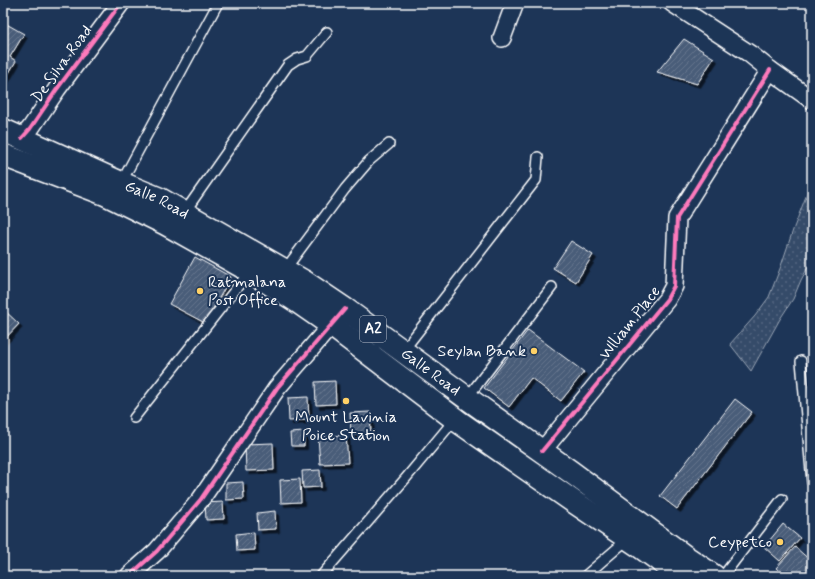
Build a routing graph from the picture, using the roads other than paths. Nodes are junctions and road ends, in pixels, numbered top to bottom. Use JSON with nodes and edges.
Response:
{"nodes":[{"id":1,"x":121,"y":3,"type":"edge"},
{"id":2,"x":515,"y":3,"type":"edge"},
{"id":3,"x":672,"y":3,"type":"edge"},
{"id":4,"x":217,"y":5,"type":"dead end"},
{"id":5,"x":327,"y":32,"type":"dead end"},
{"id":6,"x":502,"y":38,"type":"dead end"},
{"id":7,"x":770,"y":70,"type":"junction"},
{"id":8,"x":812,"y":100,"type":"edge"},
{"id":9,"x":12,"y":134,"type":"edge"},
{"id":10,"x":389,"y":144,"type":"dead end"},
{"id":11,"x":3,"y":155,"type":"edge"},
{"id":12,"x":538,"y":156,"type":"dead end"},
{"id":13,"x":121,"y":183,"type":"junction"},
{"id":14,"x":184,"y":213,"type":"junction"},
{"id":15,"x":250,"y":271,"type":"junction"},
{"id":16,"x":284,"y":271,"type":"junction"},
{"id":17,"x":552,"y":287,"type":"dead end"},
{"id":18,"x":338,"y":317,"type":"junction"},
{"id":19,"x":402,"y":351,"type":"junction"},
{"id":20,"x":801,"y":361,"type":"dead end"},
{"id":21,"x":467,"y":398,"type":"junction"},
{"id":22,"x":134,"y":418,"type":"dead end"},
{"id":23,"x":455,"y":419,"type":"junction"},
{"id":24,"x":542,"y":451,"type":"junction"},
{"id":25,"x":812,"y":482,"type":"edge"},
{"id":26,"x":782,"y":499,"type":"dead end"},
{"id":27,"x":628,"y":538,"type":"junction"},
{"id":28,"x":676,"y":569,"type":"edge"},
{"id":29,"x":129,"y":576,"type":"edge"},
{"id":30,"x":322,"y":576,"type":"edge"},
{"id":31,"x":585,"y":576,"type":"edge"},
{"id":32,"x":714,"y":576,"type":"edge"},
{"id":33,"x":723,"y":576,"type":"edge"}],
"edges":[{"from":1,"to":9,"type":"street","name":"De Silva Road"},
{"from":2,"to":6,"type":"street"},
{"from":3,"to":7,"type":"street"},
{"from":4,"to":13,"type":"lane"},
{"from":5,"to":14,"type":"lane"},
{"from":7,"to":8,"type":"street"},
{"from":7,"to":24,"type":"street","name":"Wlliam Place"},
{"from":9,"to":13,"type":"highway","name":"Galle Road","number":"A2"},
{"from":10,"to":16,"type":"lane"},
{"from":11,"to":15,"type":"highway","name":"Galle Road","number":"A2"},
{"from":12,"to":19,"type":"lane"},
{"from":13,"to":14,"type":"highway","name":"Galle Road","number":"A2"},
{"from":14,"to":16,"type":"highway","name":"Galle Road","number":"A2"},
{"from":15,"to":18,"type":"highway","name":"Galle Road","number":"A2"},
{"from":15,"to":22,"type":"lane"},
{"from":16,"to":18,"type":"highway","name":"Galle Road","number":"A2"},
{"from":17,"to":21,"type":"lane"},
{"from":18,"to":19,"type":"highway","name":"Galle Road","number":"A2"},
{"from":18,"to":23,"type":"highway","name":"Galle Road","number":"A2"},
{"from":18,"to":29,"type":"street"},
{"from":19,"to":21,"type":"highway","name":"Galle Road","number":"A2"},
{"from":20,"to":25,"type":"lane"},
{"from":21,"to":24,"type":"highway","name":"Galle Road","number":"A2"},
{"from":23,"to":27,"type":"highway","name":"Galle Road","number":"A2"},
{"from":23,"to":30,"type":"lane"},
{"from":24,"to":28,"type":"highway","name":"Galle Road","number":"A2"},
{"from":26,"to":33,"type":"lane"},
{"from":27,"to":28,"type":"highway","name":"Galle Road","number":"A2"},
{"from":27,"to":31,"type":"lane"},
{"from":28,"to":32,"type":"highway","name":"Galle Road","number":"A2"}]}
